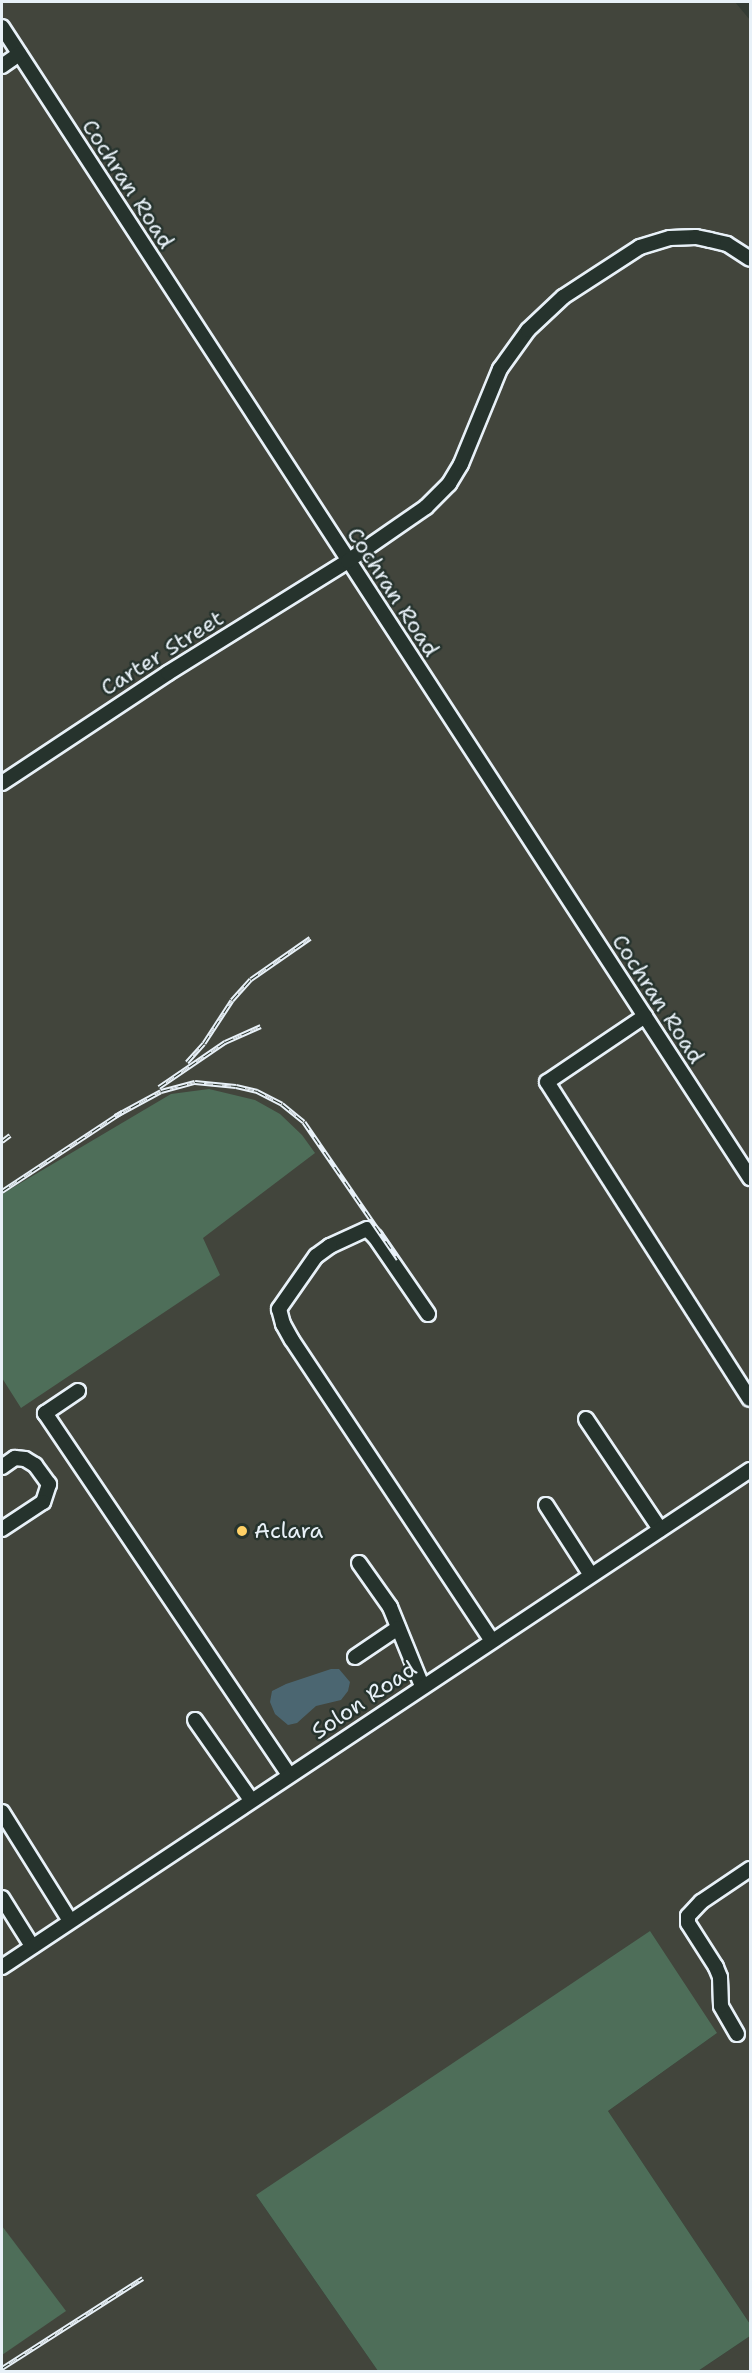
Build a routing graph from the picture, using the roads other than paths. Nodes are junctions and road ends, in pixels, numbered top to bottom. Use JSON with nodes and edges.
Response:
{"nodes":[{"id":1,"x":2,"y":27,"type":"edge"},
{"id":2,"x":19,"y":54,"type":"junction"},
{"id":3,"x":2,"y":66,"type":"edge"},
{"id":4,"x":750,"y":259,"type":"edge"},
{"id":5,"x":348,"y":561,"type":"junction"},
{"id":6,"x":2,"y":783,"type":"edge"},
{"id":7,"x":645,"y":1016,"type":"junction"},
{"id":8,"x":750,"y":1178,"type":"edge"},
{"id":9,"x":428,"y":1314,"type":"dead end"},
{"id":10,"x":78,"y":1391,"type":"dead end"},
{"id":11,"x":750,"y":1399,"type":"edge"},
{"id":12,"x":586,"y":1419,"type":"dead end"},
{"id":13,"x":2,"y":1467,"type":"edge"},
{"id":14,"x":750,"y":1470,"type":"edge"},
{"id":15,"x":546,"y":1505,"type":"dead end"},
{"id":16,"x":2,"y":1529,"type":"edge"},
{"id":17,"x":660,"y":1529,"type":"junction"},
{"id":18,"x":358,"y":1563,"type":"dead end"},
{"id":19,"x":591,"y":1575,"type":"junction"},
{"id":20,"x":398,"y":1628,"type":"junction"},
{"id":21,"x":492,"y":1641,"type":"junction"},
{"id":22,"x":355,"y":1658,"type":"dead end"},
{"id":23,"x":422,"y":1686,"type":"junction"},
{"id":24,"x":195,"y":1720,"type":"dead end"},
{"id":25,"x":289,"y":1775,"type":"junction"},
{"id":26,"x":251,"y":1800,"type":"junction"},
{"id":27,"x":2,"y":1812,"type":"edge"},
{"id":28,"x":750,"y":1869,"type":"edge"},
{"id":29,"x":2,"y":1898,"type":"edge"},
{"id":30,"x":70,"y":1921,"type":"junction"},
{"id":31,"x":32,"y":1946,"type":"junction"},
{"id":32,"x":2,"y":1966,"type":"edge"},
{"id":33,"x":737,"y":2034,"type":"dead end"}],
"edges":[{"from":1,"to":2,"type":"street","name":"Cochran Road"},
{"from":2,"to":3,"type":"street"},
{"from":2,"to":5,"type":"street","name":"Cochran Road"},
{"from":4,"to":5,"type":"street","name":"Carter Street"},
{"from":5,"to":6,"type":"street","name":"Carter Street"},
{"from":5,"to":7,"type":"street","name":"Cochran Road"},
{"from":7,"to":8,"type":"street","name":"Cochran Road"},
{"from":7,"to":11,"type":"street"},
{"from":9,"to":21,"type":"street"},
{"from":10,"to":25,"type":"street"},
{"from":12,"to":17,"type":"street"},
{"from":13,"to":16,"type":"street"},
{"from":14,"to":17,"type":"street","name":"Solon Road"},
{"from":15,"to":19,"type":"street"},
{"from":17,"to":19,"type":"street","name":"Solon Road"},
{"from":18,"to":20,"type":"street"},
{"from":19,"to":21,"type":"street","name":"Solon Road"},
{"from":20,"to":22,"type":"street"},
{"from":20,"to":23,"type":"street"},
{"from":21,"to":23,"type":"street","name":"Solon Road"},
{"from":23,"to":25,"type":"street","name":"Solon Road"},
{"from":24,"to":26,"type":"street"},
{"from":25,"to":26,"type":"street","name":"Solon Road"},
{"from":26,"to":30,"type":"street","name":"Solon Road"},
{"from":27,"to":30,"type":"street"},
{"from":28,"to":33,"type":"street"},
{"from":29,"to":31,"type":"street"},
{"from":30,"to":31,"type":"street","name":"Solon Road"},
{"from":31,"to":32,"type":"street","name":"Solon Road"}]}
